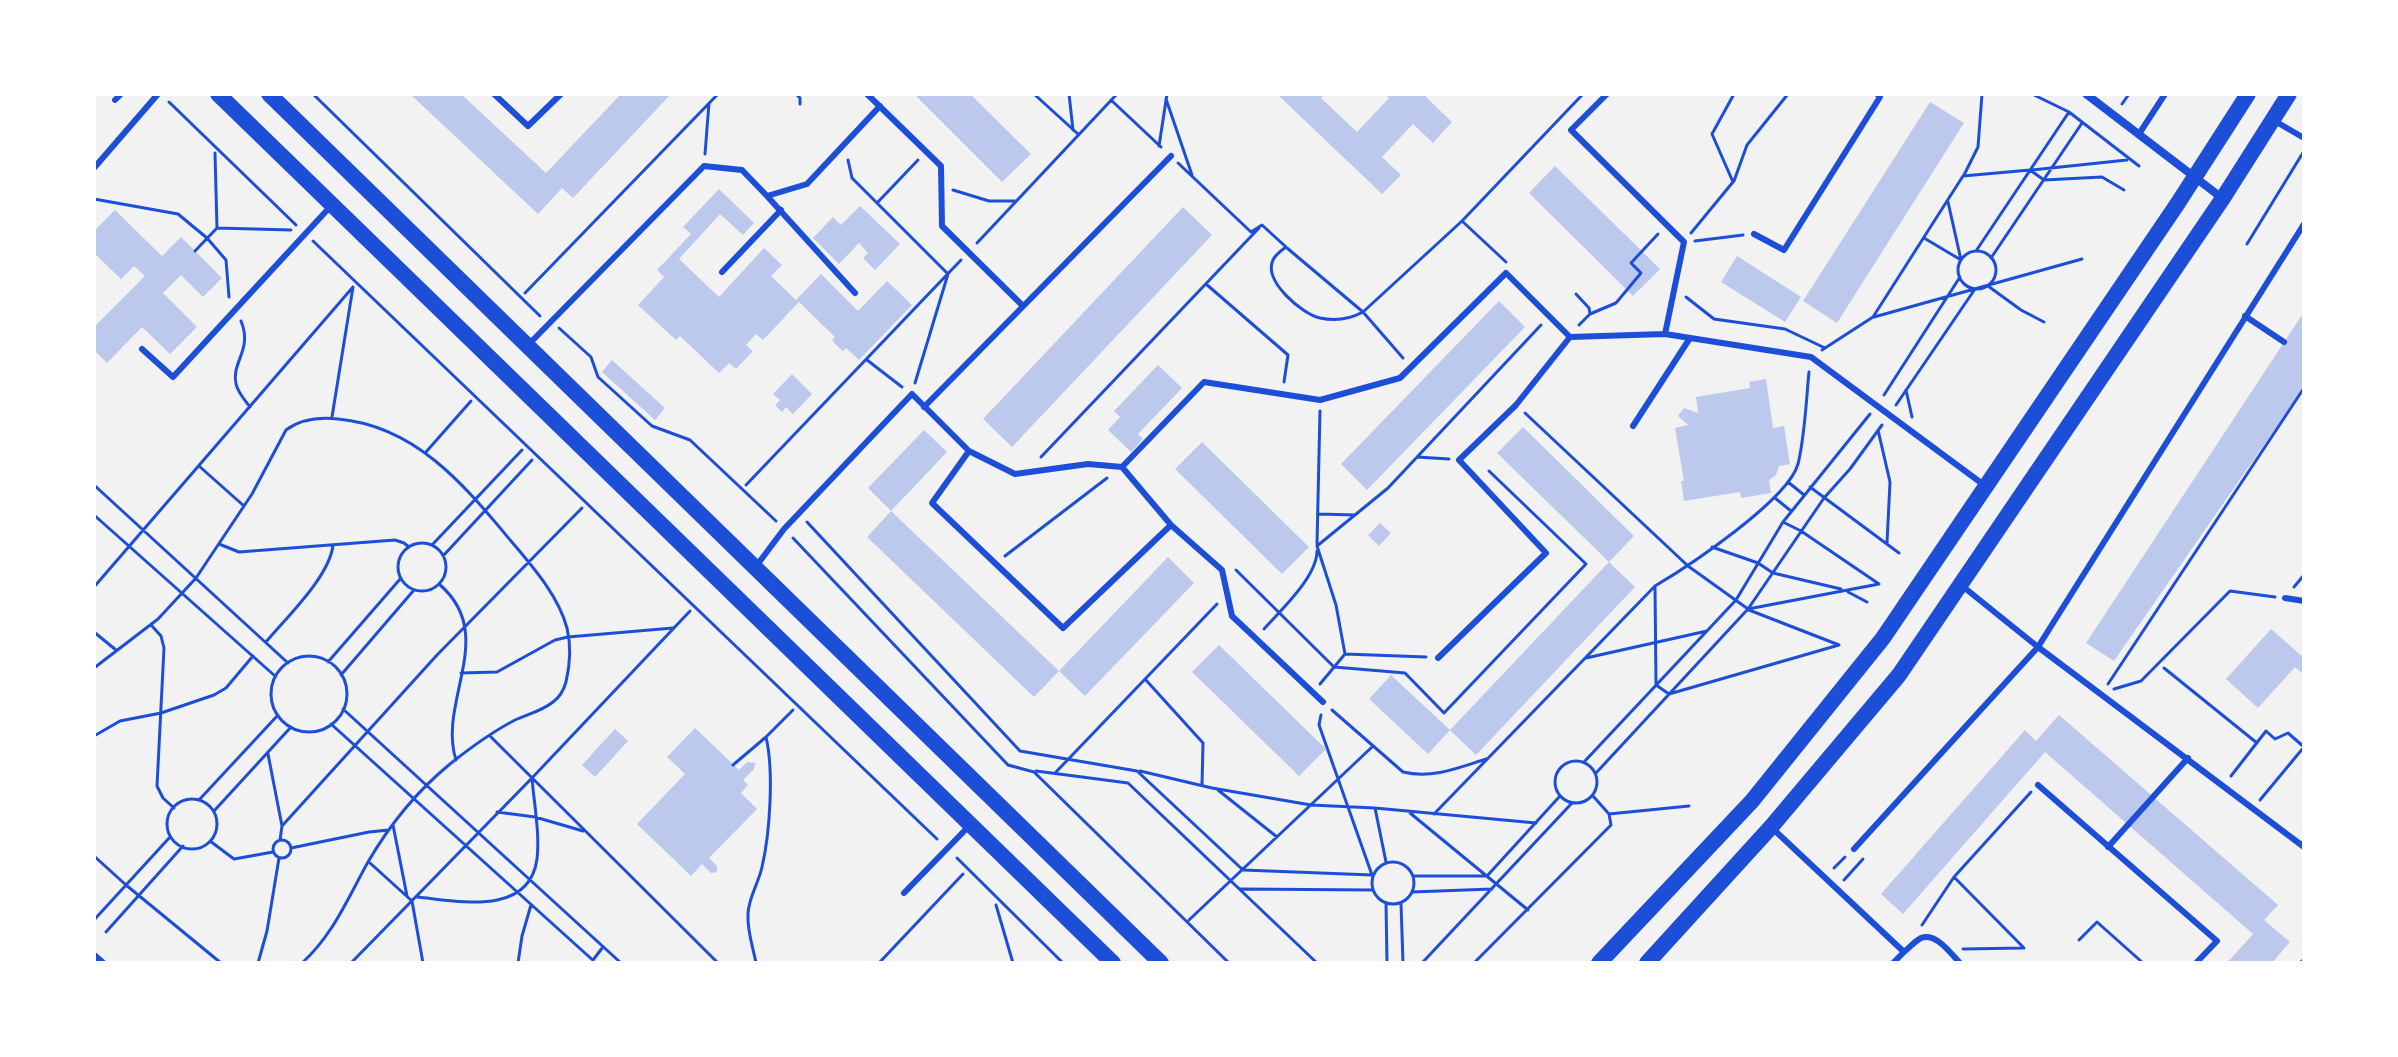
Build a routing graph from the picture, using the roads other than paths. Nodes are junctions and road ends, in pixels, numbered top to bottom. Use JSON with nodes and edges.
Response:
{"nodes":[{"id":1,"x":121,"y":94,"type":"edge"},
{"id":2,"x":159,"y":94,"type":"edge"},
{"id":3,"x":218,"y":94,"type":"edge"},
{"id":4,"x":269,"y":94,"type":"edge"},
{"id":5,"x":494,"y":94,"type":"edge"},
{"id":6,"x":561,"y":94,"type":"edge"},
{"id":7,"x":867,"y":94,"type":"edge"},
{"id":8,"x":1595,"y":94,"type":"edge"},
{"id":9,"x":1607,"y":94,"type":"edge"},
{"id":10,"x":1877,"y":94,"type":"edge"},
{"id":11,"x":2086,"y":94,"type":"edge"},
{"id":12,"x":2165,"y":94,"type":"edge"},
{"id":13,"x":2248,"y":94,"type":"edge"},
{"id":14,"x":2289,"y":94,"type":"edge"},
{"id":15,"x":115,"y":100,"type":"dead end"},
{"id":16,"x":1601,"y":100,"type":"junction"},
{"id":17,"x":880,"y":106,"type":"junction"},
{"id":18,"x":2273,"y":120,"type":"junction"},
{"id":19,"x":2139,"y":134,"type":"junction"},
{"id":20,"x":2304,"y":138,"type":"edge"},
{"id":21,"x":1171,"y":156,"type":"road end"},
{"id":22,"x":94,"y":168,"type":"edge"},
{"id":23,"x":2195,"y":177,"type":"junction"},
{"id":24,"x":767,"y":196,"type":"junction"},
{"id":25,"x":2223,"y":198,"type":"junction"},
{"id":26,"x":332,"y":205,"type":"junction"},
{"id":27,"x":781,"y":210,"type":"junction"},
{"id":28,"x":2304,"y":224,"type":"edge"},
{"id":29,"x":1754,"y":234,"type":"road end"},
{"id":30,"x":722,"y":272,"type":"dead end"},
{"id":31,"x":855,"y":293,"type":"dead end"},
{"id":32,"x":1023,"y":306,"type":"junction"},
{"id":33,"x":2245,"y":316,"type":"junction"},
{"id":34,"x":1665,"y":334,"type":"junction"},
{"id":35,"x":1570,"y":337,"type":"junction"},
{"id":36,"x":1690,"y":338,"type":"junction"},
{"id":37,"x":2284,"y":342,"type":"dead end"},
{"id":38,"x":528,"y":346,"type":"junction"},
{"id":39,"x":142,"y":349,"type":"dead end"},
{"id":40,"x":924,"y":407,"type":"junction"},
{"id":41,"x":1633,"y":426,"type":"dead end"},
{"id":42,"x":969,"y":451,"type":"junction"},
{"id":43,"x":1122,"y":467,"type":"junction"},
{"id":44,"x":1985,"y":485,"type":"junction"},
{"id":45,"x":1171,"y":525,"type":"junction"},
{"id":46,"x":755,"y":567,"type":"junction"},
{"id":47,"x":1961,"y":585,"type":"junction"},
{"id":48,"x":2285,"y":598,"type":"road end"},
{"id":49,"x":2304,"y":601,"type":"edge"},
{"id":50,"x":2038,"y":647,"type":"junction"},
{"id":51,"x":1438,"y":658,"type":"road end"},
{"id":52,"x":1323,"y":702,"type":"road end"},
{"id":53,"x":2188,"y":758,"type":"junction"},
{"id":54,"x":2038,"y":785,"type":"road end"},
{"id":55,"x":970,"y":825,"type":"junction"},
{"id":56,"x":1771,"y":827,"type":"junction"},
{"id":57,"x":2108,"y":847,"type":"junction"},
{"id":58,"x":2304,"y":847,"type":"edge"},
{"id":59,"x":1854,"y":849,"type":"road end"},
{"id":60,"x":904,"y":893,"type":"dead end"},
{"id":61,"x":1904,"y":952,"type":"junction"},
{"id":62,"x":94,"y":956,"type":"edge"},
{"id":63,"x":102,"y":963,"type":"edge"},
{"id":64,"x":1113,"y":963,"type":"edge"},
{"id":65,"x":1161,"y":963,"type":"edge"},
{"id":66,"x":1599,"y":963,"type":"edge"},
{"id":67,"x":1647,"y":963,"type":"edge"},
{"id":68,"x":1893,"y":963,"type":"edge"},
{"id":69,"x":1960,"y":963,"type":"edge"},
{"id":70,"x":2196,"y":963,"type":"edge"}],
"edges":[{"from":1,"to":15,"type":"lane"},
{"from":2,"to":22,"type":"lane"},
{"from":3,"to":26,"type":"main road"},
{"from":4,"to":38,"type":"main road"},
{"from":5,"to":6,"type":"lane"},
{"from":7,"to":17,"type":"lane"},
{"from":8,"to":16,"type":"lane"},
{"from":9,"to":16,"type":"lane"},
{"from":10,"to":29,"type":"lane"},
{"from":11,"to":19,"type":"street"},
{"from":12,"to":19,"type":"lane"},
{"from":13,"to":23,"type":"main road"},
{"from":14,"to":18,"type":"main road"},
{"from":16,"to":34,"type":"lane"},
{"from":17,"to":24,"type":"lane"},
{"from":17,"to":32,"type":"lane"},
{"from":18,"to":20,"type":"lane"},
{"from":18,"to":25,"type":"main road"},
{"from":19,"to":23,"type":"street"},
{"from":21,"to":32,"type":"lane"},
{"from":23,"to":25,"type":"street"},
{"from":23,"to":44,"type":"main road"},
{"from":24,"to":27,"type":"lane"},
{"from":24,"to":38,"type":"lane"},
{"from":25,"to":47,"type":"main road"},
{"from":26,"to":39,"type":"lane"},
{"from":26,"to":55,"type":"main road"},
{"from":27,"to":30,"type":"lane"},
{"from":27,"to":31,"type":"lane"},
{"from":28,"to":33,"type":"lane"},
{"from":32,"to":40,"type":"lane"},
{"from":33,"to":37,"type":"lane"},
{"from":33,"to":50,"type":"lane"},
{"from":34,"to":35,"type":"lane"},
{"from":34,"to":36,"type":"lane"},
{"from":35,"to":43,"type":"lane"},
{"from":35,"to":51,"type":"lane"},
{"from":36,"to":41,"type":"lane"},
{"from":36,"to":44,"type":"lane"},
{"from":38,"to":46,"type":"main road"},
{"from":40,"to":42,"type":"lane"},
{"from":40,"to":46,"type":"lane"},
{"from":42,"to":43,"type":"lane"},
{"from":42,"to":45,"type":"lane"},
{"from":43,"to":45,"type":"lane"},
{"from":44,"to":66,"type":"main road"},
{"from":45,"to":52,"type":"lane"},
{"from":46,"to":65,"type":"main road"},
{"from":47,"to":50,"type":"lane"},
{"from":47,"to":56,"type":"main road"},
{"from":48,"to":49,"type":"lane"},
{"from":50,"to":53,"type":"lane"},
{"from":50,"to":59,"type":"lane"},
{"from":53,"to":57,"type":"lane"},
{"from":53,"to":58,"type":"lane"},
{"from":54,"to":57,"type":"lane"},
{"from":55,"to":60,"type":"lane"},
{"from":55,"to":64,"type":"main road"},
{"from":56,"to":61,"type":"lane"},
{"from":56,"to":67,"type":"main road"},
{"from":57,"to":70,"type":"lane"},
{"from":61,"to":68,"type":"lane"},
{"from":61,"to":69,"type":"lane"},
{"from":62,"to":63,"type":"street"}]}
